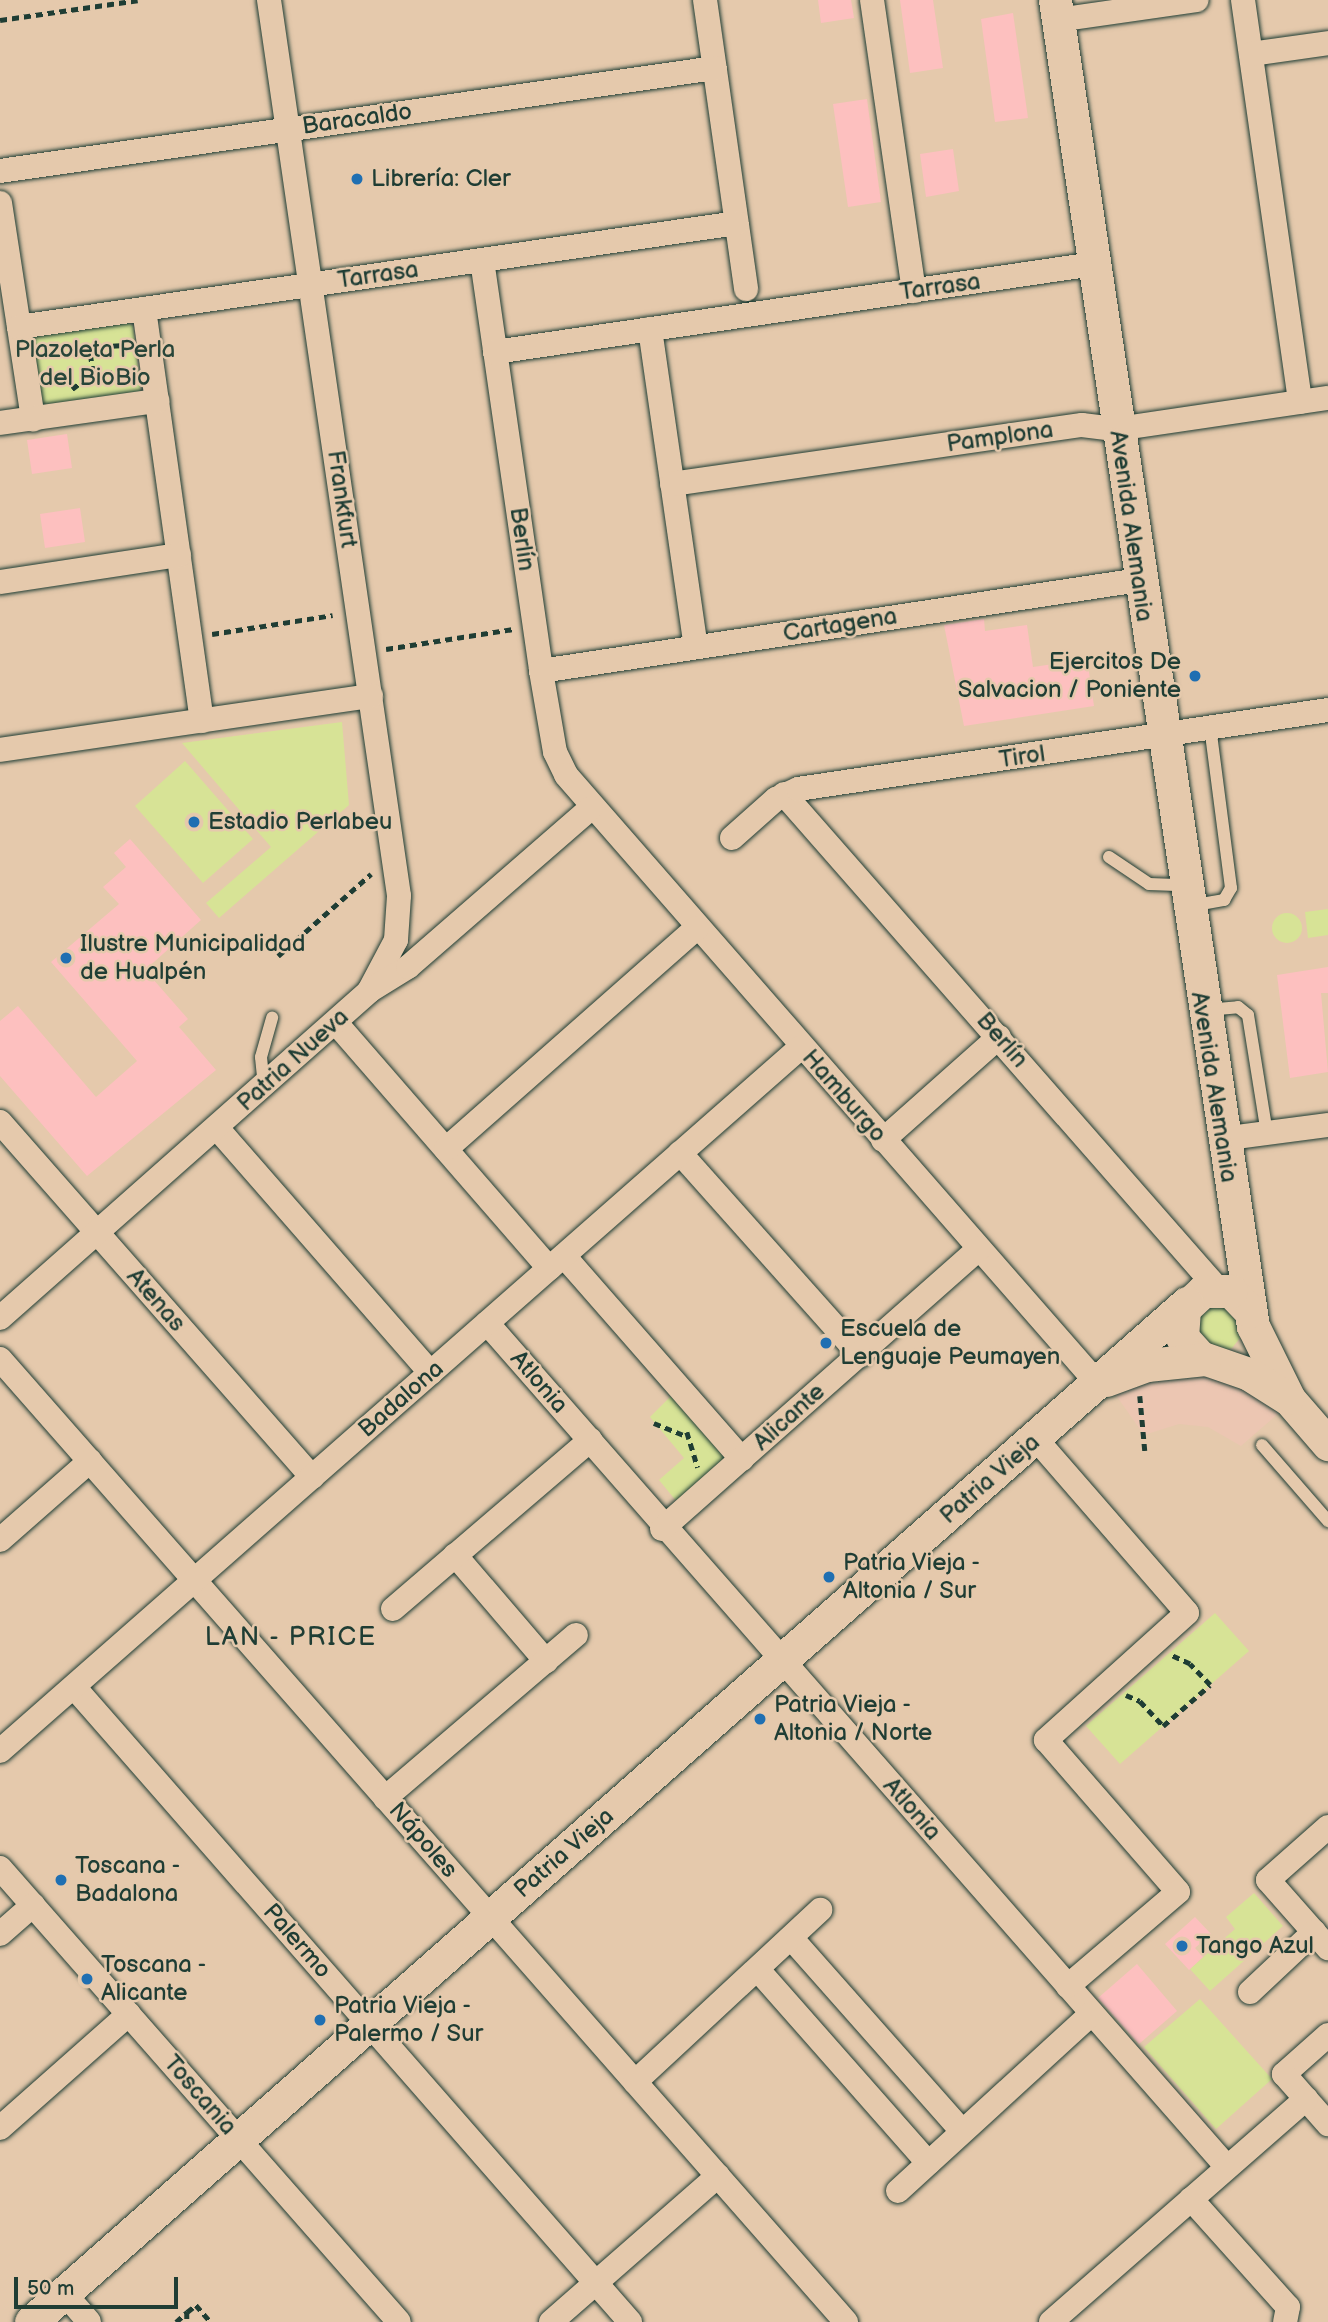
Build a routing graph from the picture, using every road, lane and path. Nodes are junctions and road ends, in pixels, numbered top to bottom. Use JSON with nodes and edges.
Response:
{"nodes":[{"id":1,"x":138,"y":0,"type":"edge"},
{"id":2,"x":269,"y":0,"type":"edge"},
{"id":3,"x":705,"y":0,"type":"edge"},
{"id":4,"x":872,"y":0,"type":"edge"},
{"id":5,"x":1197,"y":0,"type":"edge"},
{"id":6,"x":1243,"y":0,"type":"edge"},
{"id":7,"x":1057,"y":10,"type":"edge"},
{"id":8,"x":0,"y":20,"type":"edge"},
{"id":9,"x":1328,"y":43,"type":"edge"},
{"id":10,"x":1251,"y":54,"type":"junction"},
{"id":11,"x":715,"y":68,"type":"junction"},
{"id":12,"x":288,"y":129,"type":"junction"},
{"id":13,"x":0,"y":171,"type":"edge"},
{"id":14,"x":0,"y":203,"type":"edge"},
{"id":15,"x":737,"y":223,"type":"junction"},
{"id":16,"x":482,"y":260,"type":"junction"},
{"id":17,"x":1094,"y":264,"type":"junction"},
{"id":18,"x":311,"y":285,"type":"junction"},
{"id":19,"x":746,"y":289,"type":"dead end"},
{"id":20,"x":914,"y":290,"type":"junction"},
{"id":21,"x":144,"y":309,"type":"junction"},
{"id":22,"x":19,"y":327,"type":"junction"},
{"id":23,"x":650,"y":329,"type":"junction"},
{"id":24,"x":495,"y":352,"type":"junction"},
{"id":25,"x":128,"y":369,"type":"dead end"},
{"id":26,"x":93,"y":373,"type":"dead end"},
{"id":27,"x":1328,"y":398,"type":"edge"},
{"id":28,"x":157,"y":401,"type":"junction"},
{"id":29,"x":1300,"y":402,"type":"junction"},
{"id":30,"x":33,"y":419,"type":"junction"},
{"id":31,"x":0,"y":423,"type":"edge"},
{"id":32,"x":1117,"y":429,"type":"junction"},
{"id":33,"x":672,"y":484,"type":"junction"},
{"id":34,"x":179,"y":555,"type":"junction"},
{"id":35,"x":1139,"y":580,"type":"junction"},
{"id":36,"x":0,"y":582,"type":"edge"},
{"id":37,"x":333,"y":615,"type":"dead end"},
{"id":38,"x":534,"y":626,"type":"junction"},
{"id":39,"x":190,"y":638,"type":"junction"},
{"id":40,"x":696,"y":647,"type":"junction"},
{"id":41,"x":386,"y":649,"type":"dead end"},
{"id":42,"x":541,"y":671,"type":"junction"},
{"id":43,"x":371,"y":696,"type":"junction"},
{"id":44,"x":1328,"y":710,"type":"edge"},
{"id":45,"x":202,"y":720,"type":"junction"},
{"id":46,"x":1210,"y":726,"type":"junction"},
{"id":47,"x":1161,"y":735,"type":"junction"},
{"id":48,"x":0,"y":751,"type":"edge"},
{"id":49,"x":785,"y":794,"type":"junction"},
{"id":50,"x":591,"y":808,"type":"junction"},
{"id":51,"x":732,"y":838,"type":"dead end"},
{"id":52,"x":1109,"y":857,"type":"dead end"},
{"id":53,"x":371,"y":874,"type":"dead end"},
{"id":54,"x":1185,"y":896,"type":"junction"},
{"id":55,"x":697,"y":929,"type":"junction"},
{"id":56,"x":278,"y":956,"type":"dead end"},
{"id":57,"x":369,"y":991,"type":"junction"},
{"id":58,"x":1202,"y":1011,"type":"junction"},
{"id":59,"x":272,"y":1018,"type":"dead end"},
{"id":60,"x":336,"y":1023,"type":"junction"},
{"id":61,"x":999,"y":1037,"type":"junction"},
{"id":62,"x":801,"y":1047,"type":"junction"},
{"id":63,"x":264,"y":1087,"type":"junction"},
{"id":64,"x":0,"y":1122,"type":"edge"},
{"id":65,"x":1328,"y":1125,"type":"edge"},
{"id":66,"x":216,"y":1128,"type":"junction"},
{"id":67,"x":1267,"y":1133,"type":"junction"},
{"id":68,"x":1221,"y":1139,"type":"junction"},
{"id":69,"x":883,"y":1140,"type":"junction"},
{"id":70,"x":446,"y":1149,"type":"junction"},
{"id":71,"x":680,"y":1153,"type":"junction"},
{"id":72,"x":1234,"y":1218,"type":"junction"},
{"id":73,"x":97,"y":1233,"type":"junction"},
{"id":74,"x":979,"y":1249,"type":"junction"},
{"id":75,"x":557,"y":1262,"type":"junction"},
{"id":76,"x":1217,"y":1288,"type":"junction"},
{"id":77,"x":1187,"y":1303,"type":"junction"},
{"id":78,"x":0,"y":1318,"type":"edge"},
{"id":79,"x":1251,"y":1319,"type":"junction"},
{"id":80,"x":487,"y":1323,"type":"junction"},
{"id":81,"x":860,"y":1355,"type":"junction"},
{"id":82,"x":0,"y":1359,"type":"edge"},
{"id":83,"x":1211,"y":1360,"type":"junction"},
{"id":84,"x":431,"y":1373,"type":"junction"},
{"id":85,"x":1098,"y":1384,"type":"junction"},
{"id":86,"x":1140,"y":1396,"type":"dead end"},
{"id":87,"x":1289,"y":1399,"type":"junction"},
{"id":88,"x":1036,"y":1439,"type":"junction"},
{"id":89,"x":590,"y":1440,"type":"junction"},
{"id":90,"x":1328,"y":1444,"type":"edge"},
{"id":91,"x":1262,"y":1445,"type":"dead end"},
{"id":92,"x":1145,"y":1451,"type":"dead end"},
{"id":93,"x":742,"y":1459,"type":"junction"},
{"id":94,"x":90,"y":1461,"type":"junction"},
{"id":95,"x":312,"y":1477,"type":"junction"},
{"id":96,"x":1328,"y":1521,"type":"edge"},
{"id":97,"x":662,"y":1529,"type":"junction"},
{"id":98,"x":0,"y":1540,"type":"edge"},
{"id":99,"x":455,"y":1555,"type":"junction"},
{"id":100,"x":195,"y":1580,"type":"junction"},
{"id":101,"x":393,"y":1609,"type":"dead end"},
{"id":102,"x":576,"y":1635,"type":"dead end"},
{"id":103,"x":1151,"y":1645,"type":"junction"},
{"id":104,"x":546,"y":1661,"type":"junction"},
{"id":105,"x":782,"y":1662,"type":"junction"},
{"id":106,"x":74,"y":1686,"type":"junction"},
{"id":107,"x":1104,"y":1687,"type":"junction"},
{"id":108,"x":0,"y":1751,"type":"edge"},
{"id":109,"x":386,"y":1798,"type":"junction"},
{"id":110,"x":1328,"y":1827,"type":"edge"},
{"id":111,"x":0,"y":1868,"type":"edge"},
{"id":112,"x":33,"y":1905,"type":"junction"},
{"id":113,"x":820,"y":1910,"type":"dead end"},
{"id":114,"x":491,"y":1918,"type":"junction"},
{"id":115,"x":0,"y":1934,"type":"edge"},
{"id":116,"x":793,"y":1940,"type":"junction"},
{"id":117,"x":1321,"y":1940,"type":"edge"},
{"id":118,"x":758,"y":1972,"type":"junction"},
{"id":119,"x":1068,"y":1986,"type":"junction"},
{"id":120,"x":1250,"y":1992,"type":"dead end"},
{"id":121,"x":1092,"y":2013,"type":"junction"},
{"id":122,"x":129,"y":2014,"type":"junction"},
{"id":123,"x":370,"y":2025,"type":"junction"},
{"id":124,"x":1328,"y":2035,"type":"edge"},
{"id":125,"x":635,"y":2082,"type":"junction"},
{"id":126,"x":1306,"y":2099,"type":"junction"},
{"id":127,"x":1328,"y":2124,"type":"edge"},
{"id":128,"x":0,"y":2127,"type":"edge"},
{"id":129,"x":960,"y":2129,"type":"junction"},
{"id":130,"x":239,"y":2139,"type":"junction"},
{"id":131,"x":929,"y":2163,"type":"junction"},
{"id":132,"x":1227,"y":2168,"type":"junction"},
{"id":133,"x":718,"y":2176,"type":"junction"},
{"id":134,"x":898,"y":2190,"type":"dead end"},
{"id":135,"x":1191,"y":2199,"type":"junction"},
{"id":136,"x":596,"y":2283,"type":"junction"},
{"id":137,"x":64,"y":2293,"type":"junction"},
{"id":138,"x":187,"y":2312,"type":"junction"},
{"id":139,"x":1294,"y":2319,"type":"edge"},
{"id":140,"x":31,"y":2322,"type":"edge"},
{"id":141,"x":89,"y":2322,"type":"edge"},
{"id":142,"x":176,"y":2322,"type":"edge"},
{"id":143,"x":187,"y":2322,"type":"edge"},
{"id":144,"x":211,"y":2322,"type":"edge"},
{"id":145,"x":399,"y":2322,"type":"edge"},
{"id":146,"x":551,"y":2322,"type":"edge"},
{"id":147,"x":630,"y":2322,"type":"edge"},
{"id":148,"x":846,"y":2322,"type":"edge"},
{"id":149,"x":1051,"y":2322,"type":"edge"}],
"edges":[{"from":1,"to":8,"type":"path"},
{"from":2,"to":12,"type":"street","name":"Frankfurt"},
{"from":3,"to":11,"type":"street"},
{"from":4,"to":20,"type":"street"},
{"from":5,"to":7,"type":"street"},
{"from":6,"to":10,"type":"street"},
{"from":7,"to":17,"type":"street","name":"Avenida Alemania"},
{"from":9,"to":10,"type":"street"},
{"from":10,"to":29,"type":"street"},
{"from":11,"to":12,"type":"street","name":"Baracaldo"},
{"from":11,"to":15,"type":"street"},
{"from":12,"to":13,"type":"street","name":"Baracaldo"},
{"from":12,"to":18,"type":"street","name":"Frankfurt"},
{"from":14,"to":22,"type":"street"},
{"from":15,"to":16,"type":"street","name":"Tarrasa"},
{"from":15,"to":19,"type":"street"},
{"from":16,"to":18,"type":"street","name":"Tarrasa"},
{"from":16,"to":24,"type":"street","name":"Berlín"},
{"from":17,"to":20,"type":"street","name":"Tarrasa"},
{"from":17,"to":32,"type":"street","name":"Avenida Alemania"},
{"from":18,"to":21,"type":"street","name":"Tarrasa"},
{"from":18,"to":43,"type":"street","name":"Frankfurt"},
{"from":20,"to":23,"type":"street","name":"Tarrasa"},
{"from":21,"to":22,"type":"street","name":"Tarrasa"},
{"from":21,"to":28,"type":"street"},
{"from":22,"to":30,"type":"street"},
{"from":23,"to":24,"type":"street","name":"Tarrasa"},
{"from":23,"to":33,"type":"street"},
{"from":24,"to":38,"type":"street","name":"Berlín"},
{"from":25,"to":26,"type":"path"},
{"from":27,"to":29,"type":"street","name":"Pamplona"},
{"from":28,"to":30,"type":"street"},
{"from":28,"to":34,"type":"street"},
{"from":29,"to":32,"type":"street","name":"Pamplona"},
{"from":30,"to":31,"type":"street"},
{"from":32,"to":33,"type":"street","name":"Pamplona"},
{"from":32,"to":35,"type":"street","name":"Avenida Alemania"},
{"from":33,"to":40,"type":"street"},
{"from":34,"to":36,"type":"street"},
{"from":34,"to":39,"type":"street"},
{"from":35,"to":40,"type":"street","name":"Cartagena"},
{"from":35,"to":47,"type":"street","name":"Avenida Alemania"},
{"from":37,"to":39,"type":"path"},
{"from":38,"to":41,"type":"path"},
{"from":38,"to":42,"type":"street","name":"Berlín"},
{"from":39,"to":45,"type":"street"},
{"from":40,"to":42,"type":"street","name":"Cartagena"},
{"from":42,"to":50,"type":"street","name":"Berlín"},
{"from":43,"to":45,"type":"street"},
{"from":43,"to":57,"type":"street","name":"Frankfurt"},
{"from":44,"to":46,"type":"street","name":"Tirol"},
{"from":45,"to":48,"type":"street"},
{"from":46,"to":47,"type":"street","name":"Tirol"},
{"from":46,"to":54,"type":"lane"},
{"from":47,"to":49,"type":"street","name":"Tirol"},
{"from":47,"to":54,"type":"street","name":"Avenida Alemania"},
{"from":49,"to":51,"type":"street"},
{"from":49,"to":61,"type":"street","name":"Berlín"},
{"from":50,"to":55,"type":"street","name":"Hamburgo"},
{"from":50,"to":57,"type":"street","name":"Patria Nueva"},
{"from":52,"to":54,"type":"lane"},
{"from":53,"to":56,"type":"path"},
{"from":54,"to":58,"type":"street","name":"Avenida Alemania"},
{"from":55,"to":62,"type":"street","name":"Hamburgo"},
{"from":55,"to":70,"type":"street"},
{"from":57,"to":60,"type":"street","name":"Patria Nueva"},
{"from":58,"to":67,"type":"lane"},
{"from":58,"to":68,"type":"street","name":"Avenida Alemania"},
{"from":59,"to":63,"type":"lane"},
{"from":60,"to":63,"type":"street","name":"Patria Nueva"},
{"from":60,"to":70,"type":"street"},
{"from":61,"to":69,"type":"street"},
{"from":61,"to":76,"type":"street","name":"Berlín"},
{"from":62,"to":69,"type":"street","name":"Hamburgo"},
{"from":62,"to":71,"type":"street","name":"Badalona"},
{"from":63,"to":66,"type":"street","name":"Patria Nueva"},
{"from":64,"to":73,"type":"street","name":"Atenas"},
{"from":65,"to":67,"type":"street"},
{"from":66,"to":73,"type":"street","name":"Patria Nueva"},
{"from":66,"to":84,"type":"street"},
{"from":67,"to":68,"type":"street"},
{"from":68,"to":72,"type":"street","name":"Avenida Alemania"},
{"from":69,"to":74,"type":"street","name":"Hamburgo"},
{"from":70,"to":75,"type":"street"},
{"from":71,"to":75,"type":"street","name":"Badalona"},
{"from":71,"to":81,"type":"street"},
{"from":72,"to":76,"type":"street","name":"Avenida Alemania"},
{"from":72,"to":79,"type":"street","name":"Avenida Alemania"},
{"from":73,"to":78,"type":"street","name":"Patria Nueva"},
{"from":73,"to":95,"type":"street","name":"Atenas"},
{"from":74,"to":81,"type":"street","name":"Alicante"},
{"from":74,"to":85,"type":"street","name":"Hamburgo"},
{"from":75,"to":80,"type":"street","name":"Badalona"},
{"from":75,"to":93,"type":"street"},
{"from":76,"to":77,"type":"street"},
{"from":76,"to":79,"type":"street","name":"Avenida Alemania"},
{"from":77,"to":83,"type":"street","name":"Avenida Alemania"},
{"from":77,"to":85,"type":"street","name":"Patria Vieja"},
{"from":79,"to":83,"type":"street"},
{"from":79,"to":87,"type":"street","name":"Avenida Alemania"},
{"from":80,"to":84,"type":"street","name":"Badalona"},
{"from":80,"to":89,"type":"street","name":"Atlonia"},
{"from":81,"to":93,"type":"street","name":"Alicante"},
{"from":82,"to":94,"type":"street","name":"Nápoles"},
{"from":83,"to":85,"type":"street","name":"Patria Vieja"},
{"from":83,"to":87,"type":"street","name":"Avenida Alemania"},
{"from":84,"to":95,"type":"street","name":"Badalona"},
{"from":85,"to":88,"type":"street","name":"Patria Vieja"},
{"from":86,"to":92,"type":"path"},
{"from":87,"to":90,"type":"street","name":"Avenida Alemania"},
{"from":88,"to":103,"type":"street"},
{"from":88,"to":105,"type":"street","name":"Patria Vieja"},
{"from":89,"to":97,"type":"street","name":"Atlonia"},
{"from":89,"to":99,"type":"street"},
{"from":91,"to":96,"type":"lane"},
{"from":93,"to":97,"type":"street","name":"Alicante"},
{"from":94,"to":98,"type":"street"},
{"from":94,"to":100,"type":"street","name":"Nápoles"},
{"from":95,"to":100,"type":"street","name":"Badalona"},
{"from":97,"to":105,"type":"street","name":"Atlonia"},
{"from":99,"to":101,"type":"street"},
{"from":99,"to":104,"type":"street"},
{"from":100,"to":106,"type":"street","name":"Badalona"},
{"from":100,"to":109,"type":"street","name":"Nápoles"},
{"from":102,"to":104,"type":"street"},
{"from":103,"to":107,"type":"street"},
{"from":103,"to":107,"type":"path"},
{"from":104,"to":109,"type":"street"},
{"from":105,"to":114,"type":"street","name":"Patria Vieja"},
{"from":105,"to":119,"type":"street","name":"Atlonia"},
{"from":106,"to":108,"type":"street","name":"Badalona"},
{"from":106,"to":123,"type":"street","name":"Palermo"},
{"from":107,"to":119,"type":"street"},
{"from":109,"to":114,"type":"street","name":"Nápoles"},
{"from":110,"to":117,"type":"street"},
{"from":111,"to":112,"type":"street","name":"Toscania"},
{"from":112,"to":115,"type":"street"},
{"from":112,"to":122,"type":"street","name":"Toscania"},
{"from":113,"to":116,"type":"street"},
{"from":114,"to":123,"type":"street","name":"Patria Vieja"},
{"from":114,"to":125,"type":"street","name":"Nápoles"},
{"from":116,"to":118,"type":"street"},
{"from":116,"to":129,"type":"street"},
{"from":117,"to":120,"type":"street"},
{"from":118,"to":125,"type":"street"},
{"from":118,"to":131,"type":"street"},
{"from":119,"to":121,"type":"street","name":"Atlonia"},
{"from":121,"to":129,"type":"street"},
{"from":121,"to":132,"type":"street","name":"Atlonia"},
{"from":122,"to":128,"type":"street"},
{"from":122,"to":130,"type":"street","name":"Toscania"},
{"from":123,"to":130,"type":"street","name":"Patria Vieja"},
{"from":123,"to":136,"type":"street","name":"Palermo"},
{"from":124,"to":126,"type":"street"},
{"from":125,"to":133,"type":"street","name":"Nápoles"},
{"from":126,"to":127,"type":"street"},
{"from":126,"to":132,"type":"street"},
{"from":129,"to":131,"type":"street"},
{"from":130,"to":137,"type":"street","name":"Patria Vieja"},
{"from":130,"to":145,"type":"street","name":"Toscania"},
{"from":131,"to":134,"type":"street"},
{"from":132,"to":135,"type":"street"},
{"from":133,"to":136,"type":"street"},
{"from":133,"to":148,"type":"street","name":"Nápoles"},
{"from":135,"to":139,"type":"street"},
{"from":135,"to":149,"type":"street"},
{"from":136,"to":146,"type":"street"},
{"from":136,"to":147,"type":"street","name":"Palermo"},
{"from":137,"to":140,"type":"street","name":"Patria Vieja"},
{"from":137,"to":141,"type":"street"},
{"from":138,"to":142,"type":"path"},
{"from":138,"to":143,"type":"path"},
{"from":138,"to":144,"type":"path"}]}
